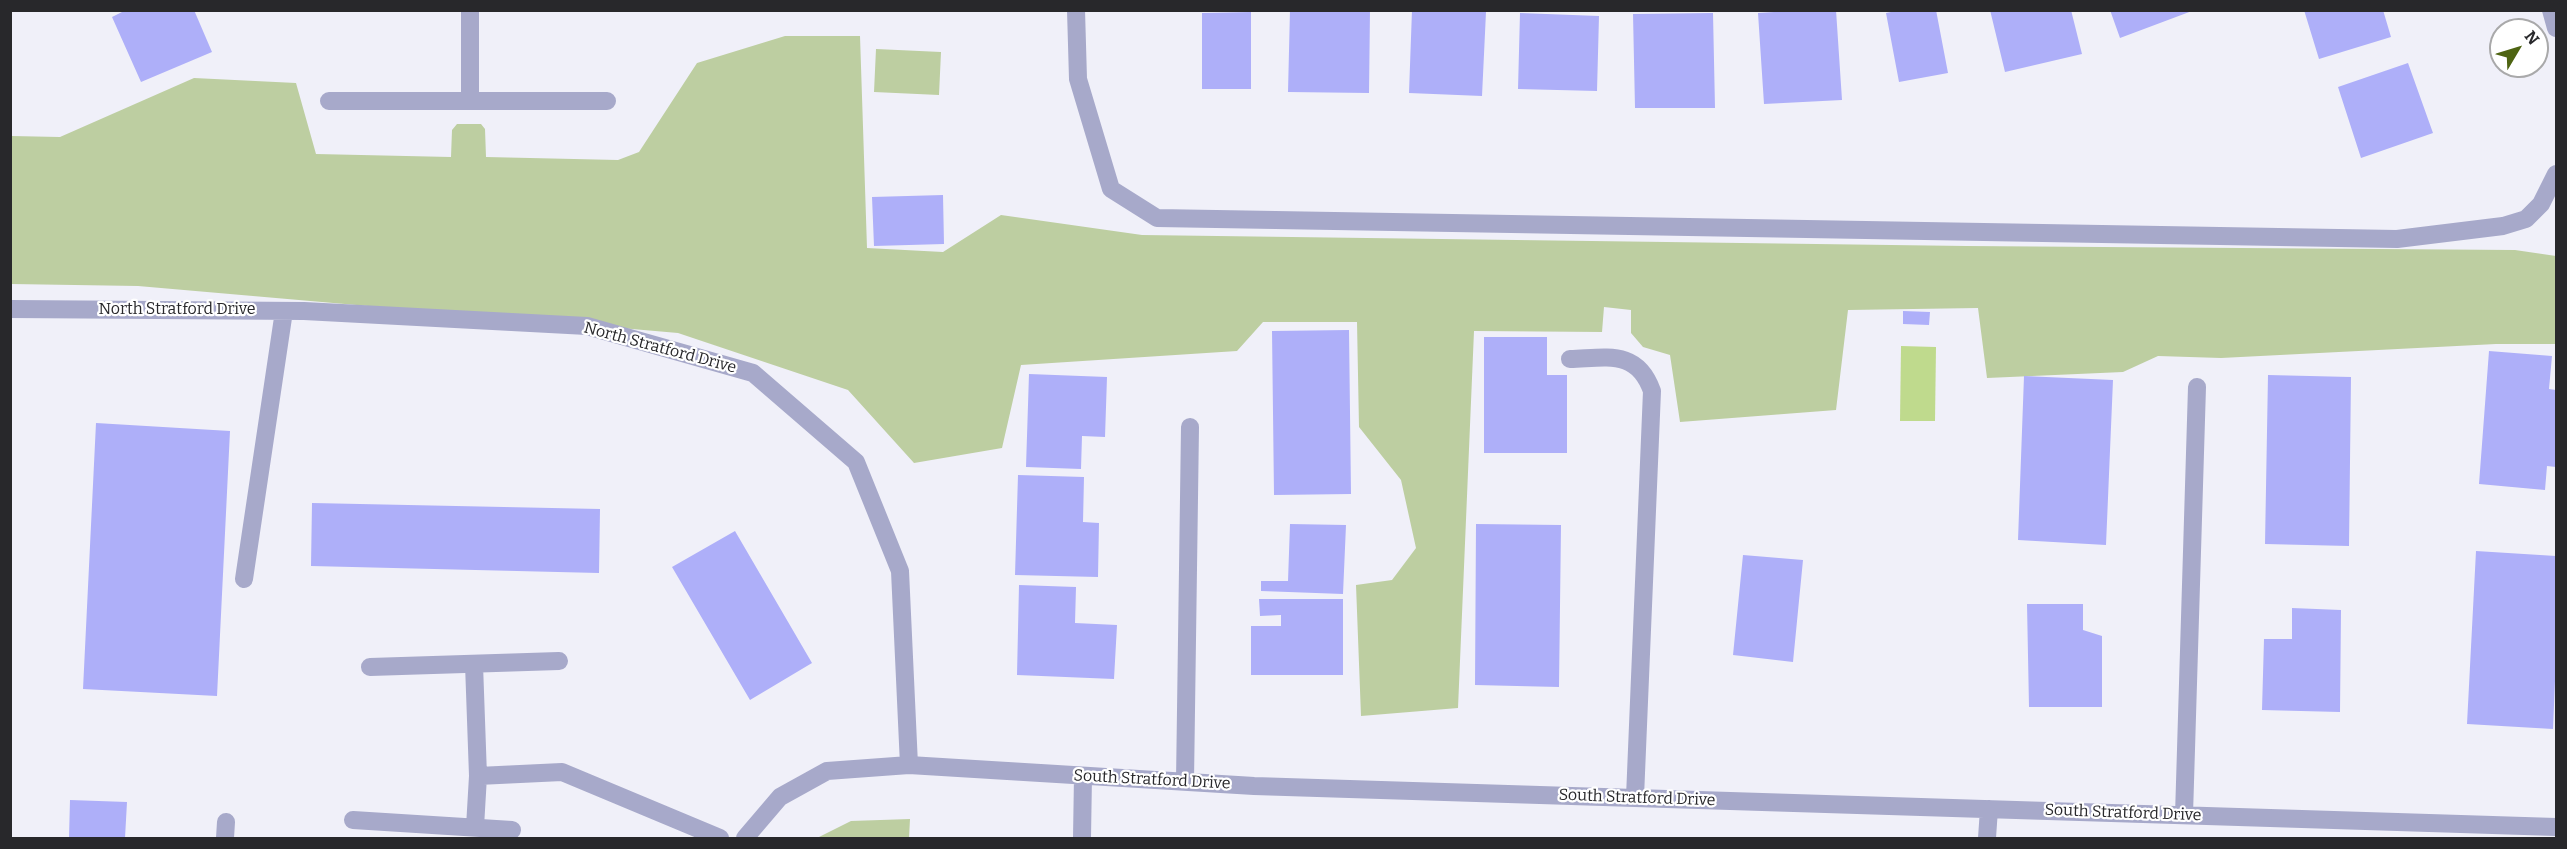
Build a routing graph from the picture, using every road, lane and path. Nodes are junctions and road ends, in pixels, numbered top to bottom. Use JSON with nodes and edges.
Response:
{"nodes":[{"id":1,"x":470,"y":10,"type":"edge"},
{"id":2,"x":1076,"y":10,"type":"edge"},
{"id":3,"x":2551,"y":10,"type":"edge"},
{"id":4,"x":2556,"y":28,"type":"edge"},
{"id":5,"x":329,"y":101,"type":"dead end"},
{"id":6,"x":470,"y":101,"type":"junction"},
{"id":7,"x":607,"y":101,"type":"dead end"},
{"id":8,"x":2556,"y":174,"type":"edge"},
{"id":9,"x":10,"y":309,"type":"edge"},
{"id":10,"x":284,"y":311,"type":"junction"},
{"id":11,"x":1570,"y":358,"type":"dead end"},
{"id":12,"x":2197,"y":387,"type":"dead end"},
{"id":13,"x":1190,"y":427,"type":"dead end"},
{"id":14,"x":244,"y":579,"type":"dead end"},
{"id":15,"x":559,"y":661,"type":"dead end"},
{"id":16,"x":474,"y":664,"type":"junction"},
{"id":17,"x":370,"y":666,"type":"dead end"},
{"id":18,"x":909,"y":765,"type":"junction"},
{"id":19,"x":478,"y":776,"type":"junction"},
{"id":20,"x":1083,"y":776,"type":"junction"},
{"id":21,"x":1185,"y":781,"type":"junction"},
{"id":22,"x":1635,"y":797,"type":"junction"},
{"id":23,"x":1989,"y":809,"type":"junction"},
{"id":24,"x":2184,"y":815,"type":"junction"},
{"id":25,"x":353,"y":820,"type":"dead end"},
{"id":26,"x":475,"y":827,"type":"junction"},
{"id":27,"x":2556,"y":827,"type":"edge"},
{"id":28,"x":512,"y":830,"type":"dead end"},
{"id":29,"x":2459,"y":831,"type":"edge"},
{"id":30,"x":720,"y":838,"type":"edge"},
{"id":31,"x":745,"y":838,"type":"edge"},
{"id":32,"x":1082,"y":838,"type":"edge"},
{"id":33,"x":1987,"y":838,"type":"edge"}],
"edges":[{"from":1,"to":6,"type":"street"},
{"from":2,"to":8,"type":"street"},
{"from":3,"to":4,"type":"street"},
{"from":5,"to":6,"type":"street"},
{"from":6,"to":7,"type":"street"},
{"from":9,"to":10,"type":"street","name":"North Stratford Drive"},
{"from":10,"to":14,"type":"street"},
{"from":10,"to":18,"type":"street","name":"North Stratford Drive"},
{"from":11,"to":22,"type":"street"},
{"from":12,"to":24,"type":"street"},
{"from":13,"to":21,"type":"street"},
{"from":15,"to":16,"type":"street"},
{"from":16,"to":17,"type":"street"},
{"from":16,"to":19,"type":"street"},
{"from":18,"to":20,"type":"street","name":"South Stratford Drive"},
{"from":18,"to":31,"type":"street","name":"South Stratford Drive"},
{"from":19,"to":26,"type":"street"},
{"from":19,"to":30,"type":"street"},
{"from":20,"to":21,"type":"street","name":"South Stratford Drive"},
{"from":20,"to":32,"type":"street"},
{"from":21,"to":22,"type":"street","name":"South Stratford Drive"},
{"from":22,"to":23,"type":"street","name":"South Stratford Drive"},
{"from":23,"to":24,"type":"street","name":"South Stratford Drive"},
{"from":23,"to":33,"type":"street"},
{"from":24,"to":29,"type":"street","name":"South Stratford Drive"},
{"from":25,"to":26,"type":"street"},
{"from":26,"to":28,"type":"street"},
{"from":27,"to":29,"type":"street","name":"South Stratford Drive"}]}
